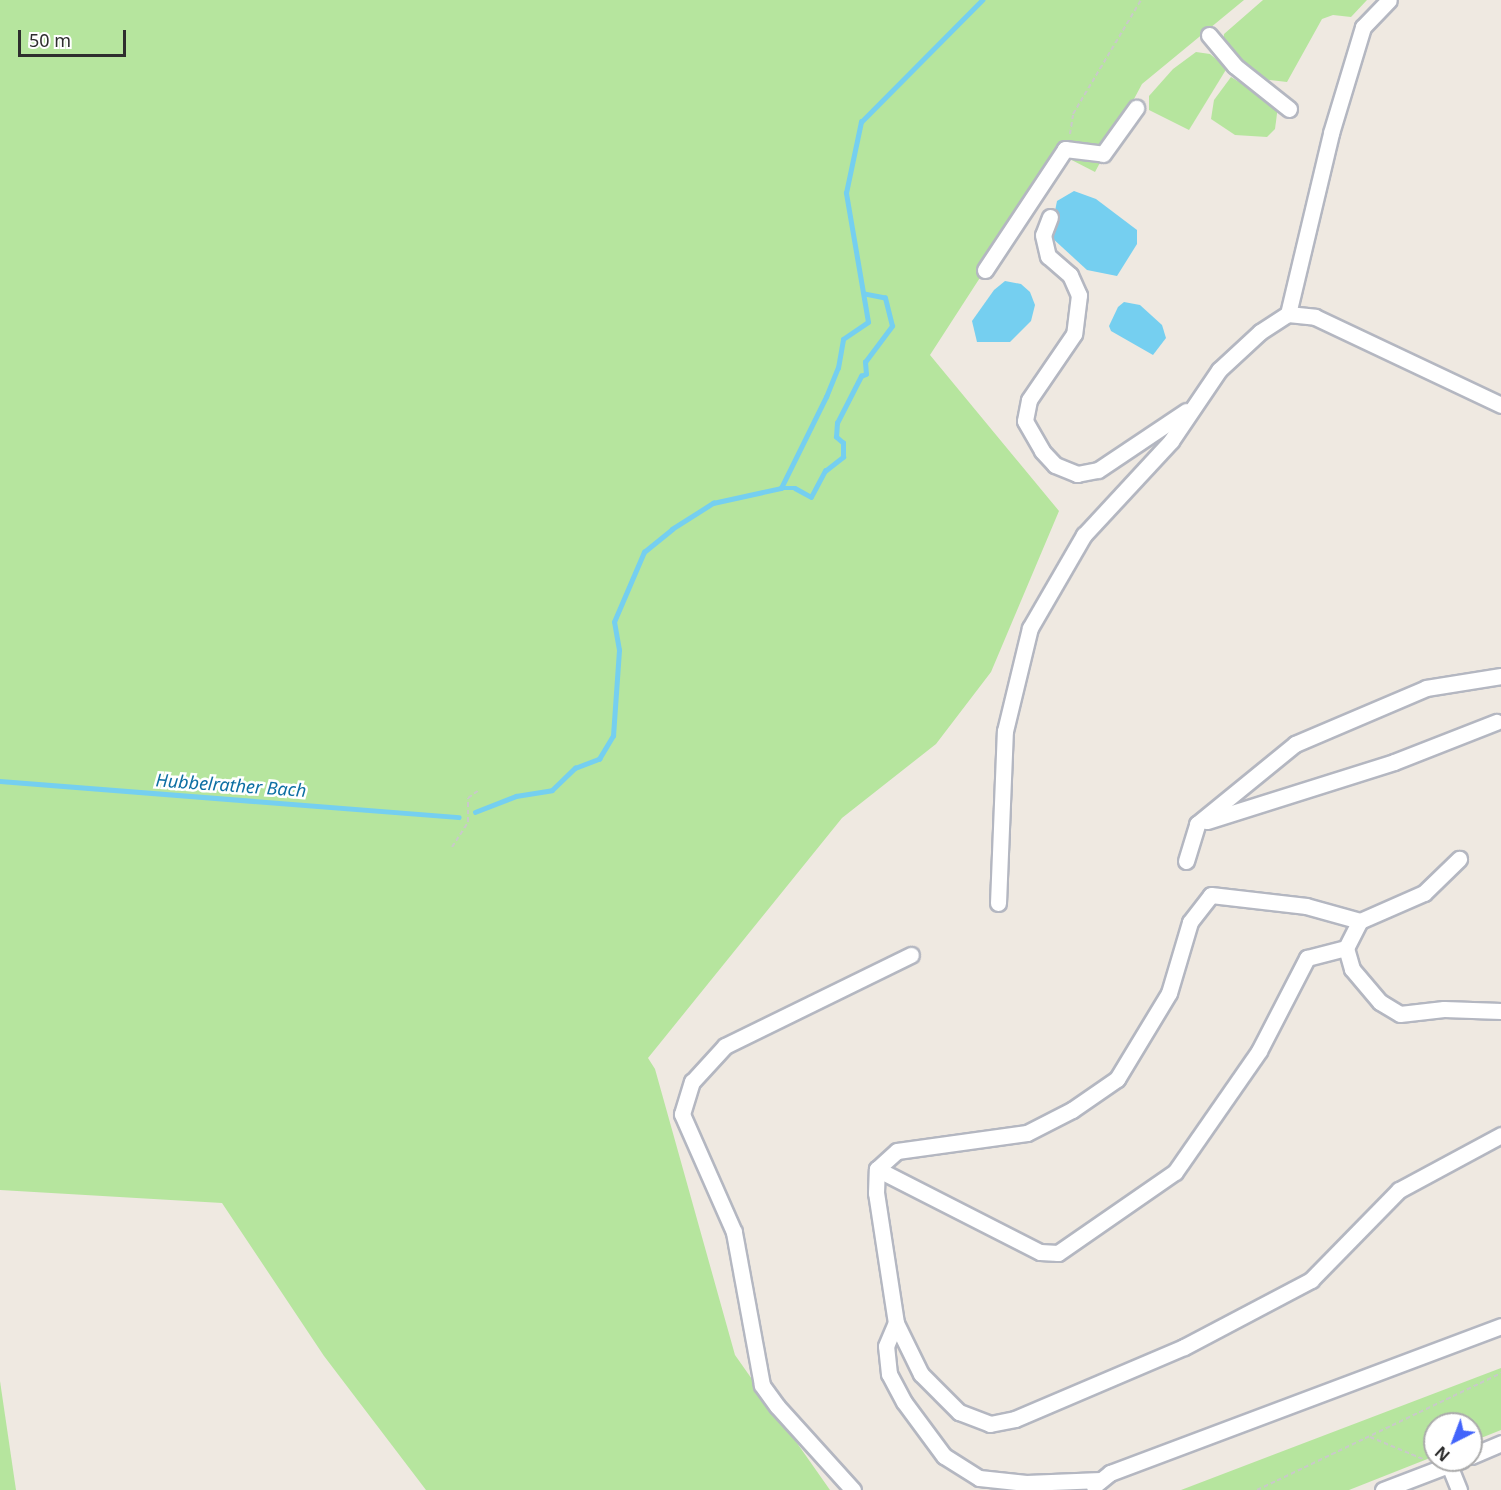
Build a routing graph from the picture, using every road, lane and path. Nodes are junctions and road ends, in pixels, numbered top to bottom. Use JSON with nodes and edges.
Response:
{"nodes":[{"id":1,"x":1141,"y":0,"type":"edge"},
{"id":2,"x":1389,"y":0,"type":"edge"},
{"id":3,"x":1209,"y":35,"type":"dead end"},
{"id":4,"x":1136,"y":108,"type":"dead end"},
{"id":5,"x":1289,"y":109,"type":"dead end"},
{"id":6,"x":1065,"y":149,"type":"junction"},
{"id":7,"x":1050,"y":217,"type":"dead end"},
{"id":8,"x":985,"y":270,"type":"dead end"},
{"id":9,"x":1288,"y":314,"type":"junction"},
{"id":10,"x":1501,"y":405,"type":"edge"},
{"id":11,"x":1191,"y":408,"type":"junction"},
{"id":12,"x":1501,"y":676,"type":"edge"},
{"id":13,"x":1496,"y":722,"type":"dead end"},
{"id":14,"x":479,"y":790,"type":"dead end"},
{"id":15,"x":1197,"y":824,"type":"junction"},
{"id":16,"x":452,"y":847,"type":"dead end"},
{"id":17,"x":1459,"y":859,"type":"dead end"},
{"id":18,"x":1186,"y":861,"type":"dead end"},
{"id":19,"x":998,"y":903,"type":"dead end"},
{"id":20,"x":1360,"y":921,"type":"junction"},
{"id":21,"x":1346,"y":948,"type":"junction"},
{"id":22,"x":911,"y":955,"type":"dead end"},
{"id":23,"x":1501,"y":1011,"type":"edge"},
{"id":24,"x":1501,"y":1135,"type":"edge"},
{"id":25,"x":877,"y":1169,"type":"junction"},
{"id":26,"x":896,"y":1323,"type":"junction"},
{"id":27,"x":1501,"y":1326,"type":"edge"},
{"id":28,"x":1501,"y":1373,"type":"edge"},
{"id":29,"x":1369,"y":1436,"type":"junction"},
{"id":30,"x":1501,"y":1443,"type":"edge"},
{"id":31,"x":1483,"y":1451,"type":"edge"},
{"id":32,"x":1423,"y":1457,"type":"edge"},
{"id":33,"x":1429,"y":1472,"type":"edge"},
{"id":34,"x":1457,"y":1472,"type":"edge"},
{"id":35,"x":1096,"y":1485,"type":"edge"},
{"id":36,"x":1461,"y":1489,"type":"edge"},
{"id":37,"x":853,"y":1490,"type":"edge"},
{"id":38,"x":1257,"y":1490,"type":"edge"},
{"id":39,"x":1383,"y":1490,"type":"edge"}],
"edges":[{"from":1,"to":6,"type":"path"},
{"from":2,"to":9,"type":"street"},
{"from":3,"to":5,"type":"street"},
{"from":4,"to":6,"type":"street"},
{"from":6,"to":8,"type":"street"},
{"from":7,"to":11,"type":"street"},
{"from":9,"to":10,"type":"street"},
{"from":9,"to":11,"type":"street"},
{"from":11,"to":19,"type":"street"},
{"from":12,"to":15,"type":"street"},
{"from":13,"to":15,"type":"street"},
{"from":14,"to":16,"type":"path"},
{"from":15,"to":18,"type":"street"},
{"from":17,"to":20,"type":"street"},
{"from":20,"to":21,"type":"street"},
{"from":20,"to":25,"type":"street"},
{"from":21,"to":23,"type":"street"},
{"from":21,"to":25,"type":"street"},
{"from":22,"to":37,"type":"street"},
{"from":24,"to":26,"type":"street"},
{"from":25,"to":26,"type":"street"},
{"from":26,"to":35,"type":"street"},
{"from":27,"to":35,"type":"street"},
{"from":28,"to":29,"type":"path"},
{"from":29,"to":32,"type":"path"},
{"from":29,"to":38,"type":"path"},
{"from":30,"to":31,"type":"street"},
{"from":33,"to":39,"type":"street"},
{"from":34,"to":36,"type":"street"}]}
